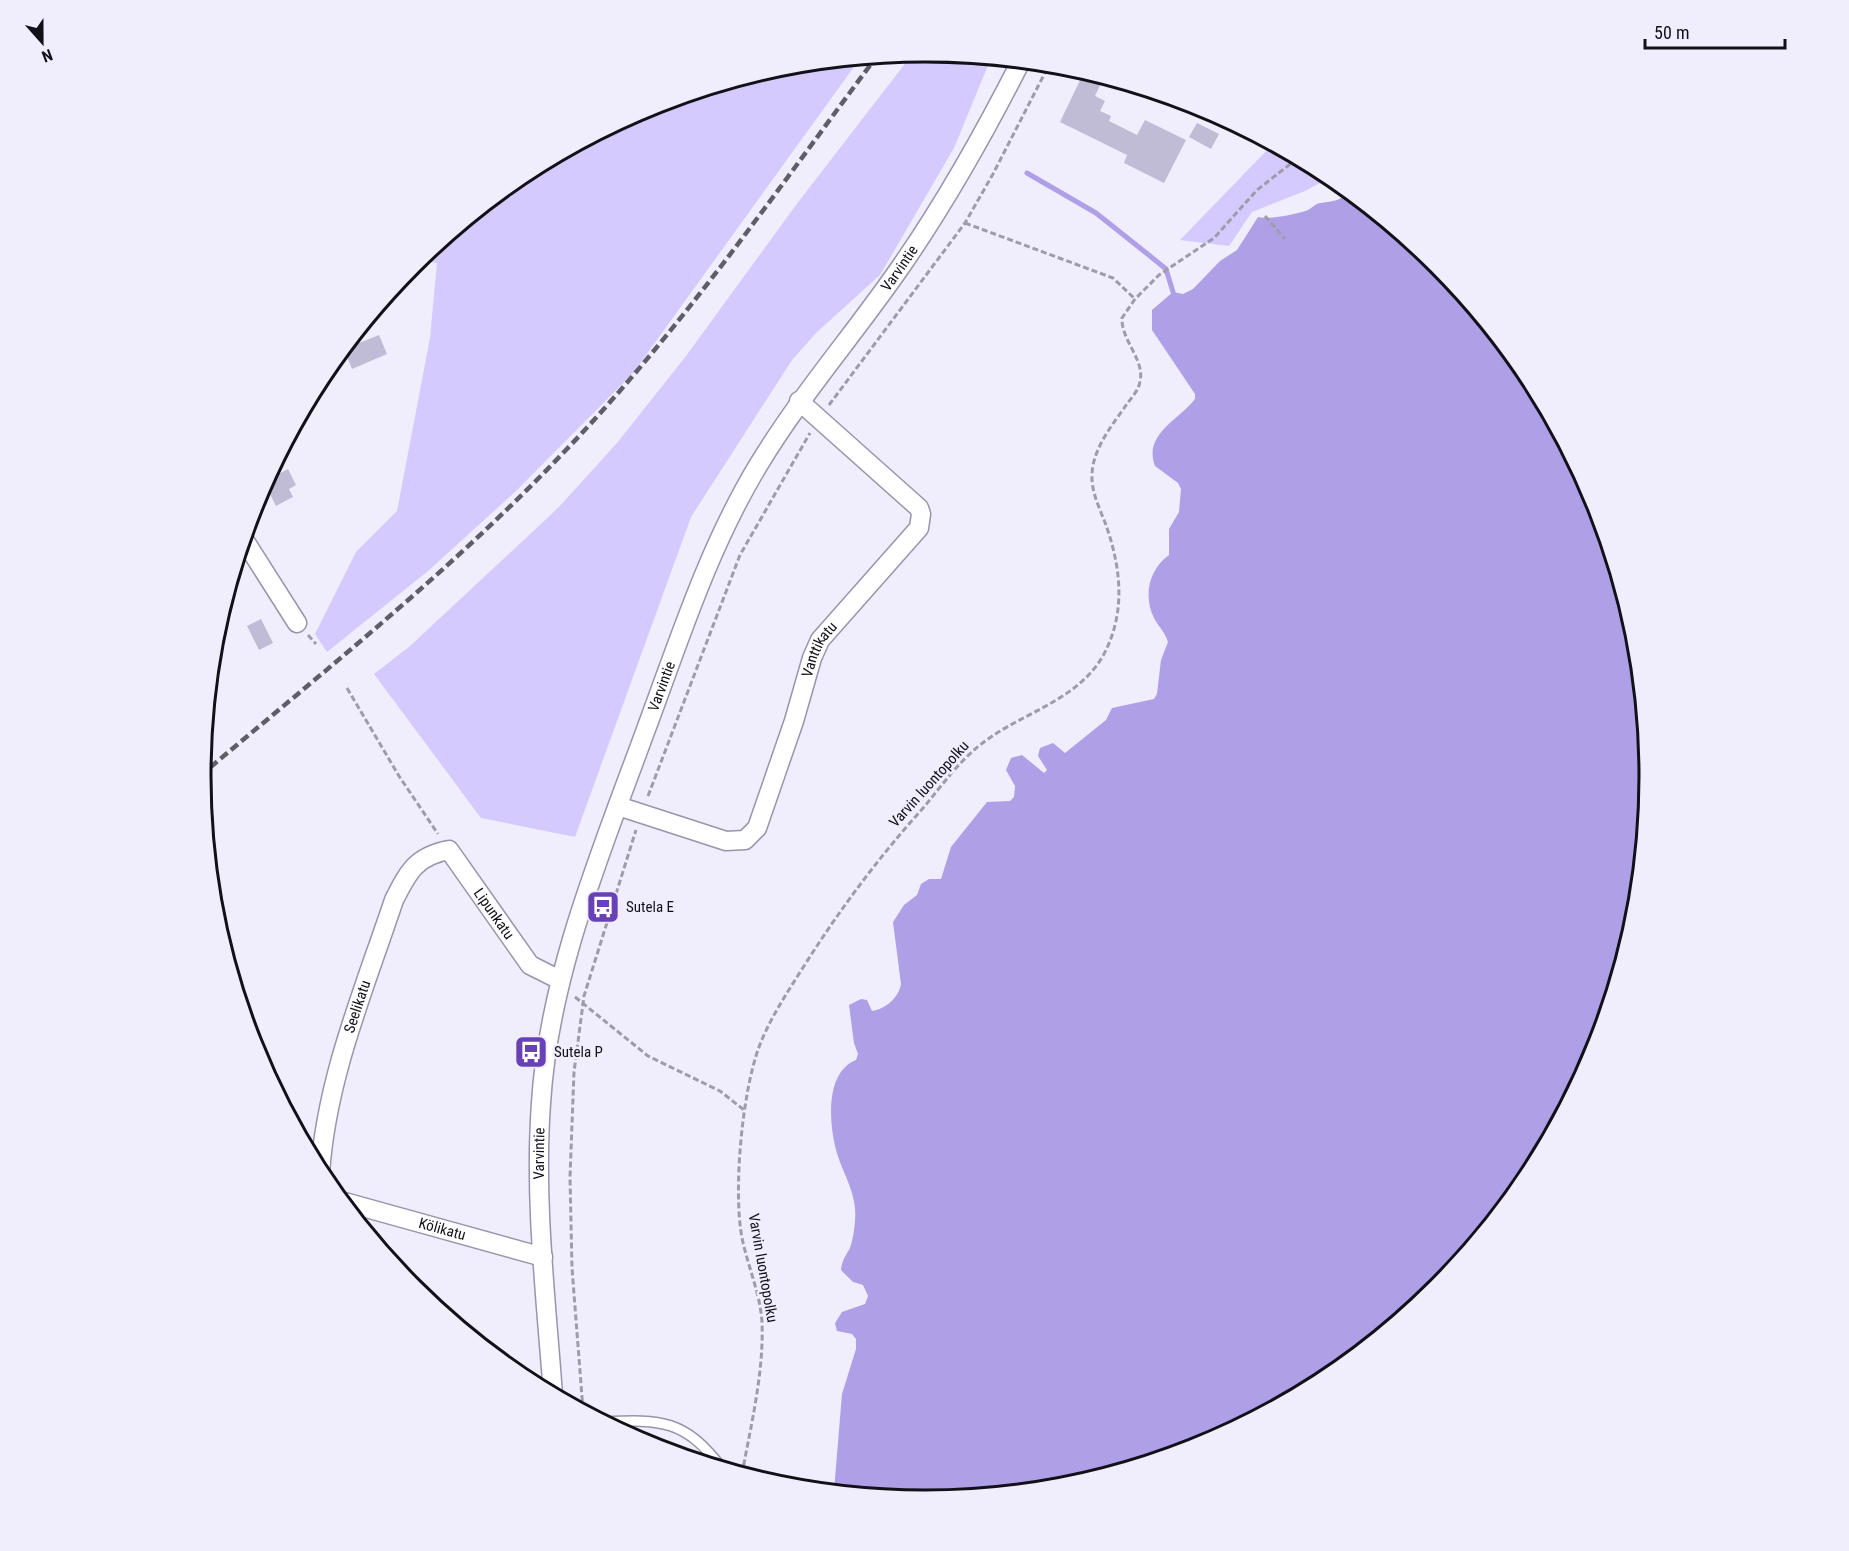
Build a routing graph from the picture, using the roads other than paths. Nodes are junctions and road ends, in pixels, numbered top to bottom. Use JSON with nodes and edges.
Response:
{"nodes":[{"id":1,"x":1017,"y":68,"type":"edge"},
{"id":2,"x":799,"y":401,"type":"junction"},
{"id":3,"x":248,"y":546,"type":"edge"},
{"id":4,"x":297,"y":623,"type":"dead end"},
{"id":5,"x":618,"y":806,"type":"junction"},
{"id":6,"x":449,"y":850,"type":"joint"},
{"id":7,"x":560,"y":980,"type":"junction"},
{"id":8,"x":321,"y":1156,"type":"edge"},
{"id":9,"x":355,"y":1206,"type":"edge"},
{"id":10,"x":543,"y":1257,"type":"junction"},
{"id":11,"x":553,"y":1385,"type":"edge"},
{"id":12,"x":621,"y":1421,"type":"edge"},
{"id":13,"x":714,"y":1457,"type":"edge"}],
"edges":[{"from":1,"to":2,"type":"street","name":"Varvintie"},
{"from":2,"to":5,"type":"street","name":"Varvintie"},
{"from":2,"to":5,"type":"street","name":"Vanttikatu"},
{"from":3,"to":4,"type":"street"},
{"from":5,"to":7,"type":"street","name":"Varvintie"},
{"from":6,"to":7,"type":"street","name":"Lipunkatu"},
{"from":6,"to":8,"type":"street","name":"Seelikatu"},
{"from":7,"to":10,"type":"street","name":"Varvintie"},
{"from":9,"to":10,"type":"street","name":"Kölikatu"},
{"from":10,"to":11,"type":"street","name":"Varvintie"},
{"from":12,"to":13,"type":"lane"}]}
